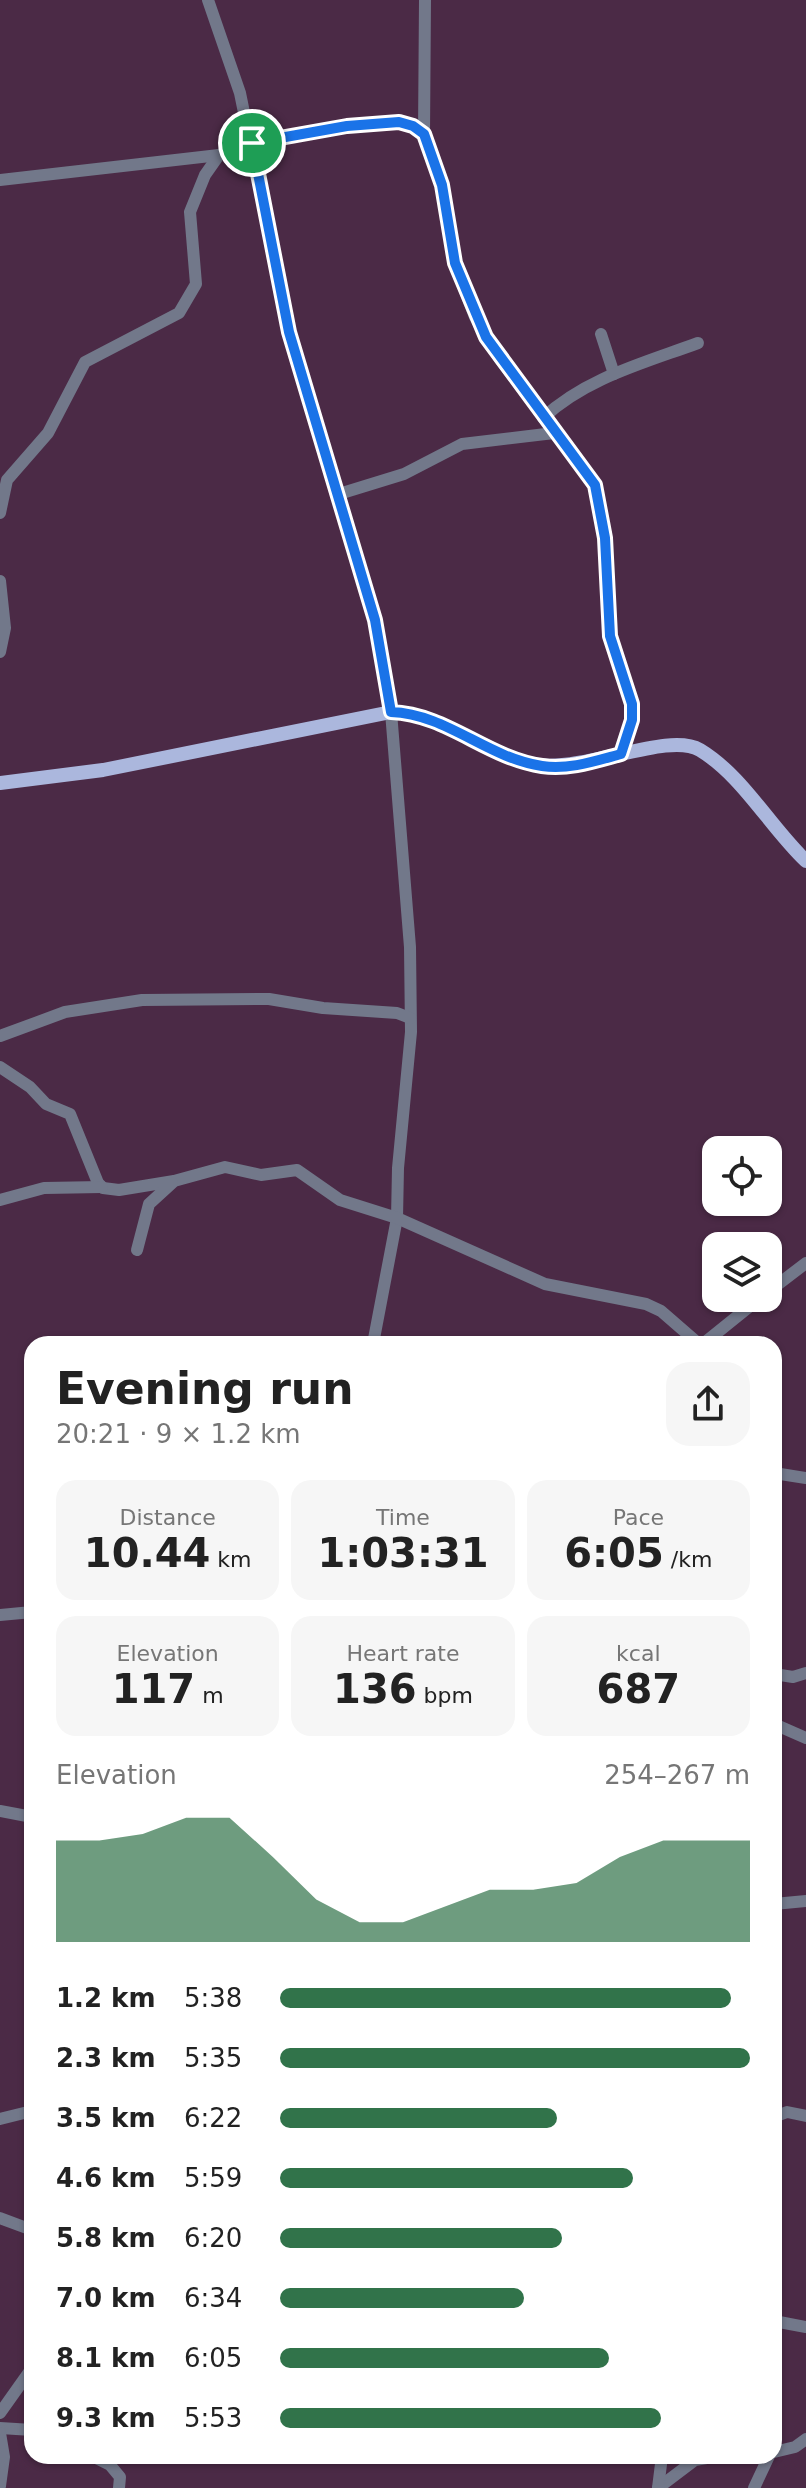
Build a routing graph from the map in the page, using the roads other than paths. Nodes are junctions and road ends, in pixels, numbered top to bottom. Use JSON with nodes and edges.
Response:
{"nodes":[{"id":1,"x":208,"y":0,"type":"edge"},
{"id":2,"x":425,"y":0,"type":"edge"},
{"id":3,"x":424,"y":134,"type":"junction"},
{"id":4,"x":252,"y":143,"type":"junction"},
{"id":5,"x":219,"y":155,"type":"junction"},
{"id":6,"x":0,"y":180,"type":"edge"},
{"id":7,"x":601,"y":334,"type":"dead end"},
{"id":8,"x":698,"y":343,"type":"dead end"},
{"id":9,"x":614,"y":374,"type":"junction"},
{"id":10,"x":543,"y":418,"type":"junction"},
{"id":11,"x":554,"y":433,"type":"junction"},
{"id":12,"x":4,"y":481,"type":"edge"},
{"id":13,"x":339,"y":494,"type":"junction"},
{"id":14,"x":0,"y":513,"type":"edge"},
{"id":15,"x":0,"y":581,"type":"edge"},
{"id":16,"x":0,"y":652,"type":"edge"},
{"id":17,"x":391,"y":712,"type":"junction"},
{"id":18,"x":621,"y":754,"type":"junction"},
{"id":19,"x":0,"y":783,"type":"edge"},
{"id":20,"x":806,"y":861,"type":"edge"},
{"id":21,"x":410,"y":1018,"type":"junction"},
{"id":22,"x":0,"y":1036,"type":"edge"},
{"id":23,"x":0,"y":1067,"type":"edge"},
{"id":24,"x":174,"y":1181,"type":"junction"},
{"id":25,"x":103,"y":1188,"type":"junction"},
{"id":26,"x":0,"y":1200,"type":"edge"},
{"id":27,"x":397,"y":1218,"type":"junction"},
{"id":28,"x":137,"y":1250,"type":"dead end"},
{"id":29,"x":806,"y":1263,"type":"edge"},
{"id":30,"x":782,"y":1281,"type":"edge"},
{"id":31,"x":742,"y":1312,"type":"edge"},
{"id":32,"x":375,"y":1336,"type":"edge"},
{"id":33,"x":691,"y":1336,"type":"edge"},
{"id":34,"x":711,"y":1336,"type":"edge"},
{"id":35,"x":782,"y":1474,"type":"edge"},
{"id":36,"x":806,"y":1478,"type":"edge"},
{"id":37,"x":24,"y":1613,"type":"edge"},
{"id":38,"x":0,"y":1615,"type":"edge"},
{"id":39,"x":806,"y":1673,"type":"edge"},
{"id":40,"x":782,"y":1675,"type":"edge"},
{"id":41,"x":782,"y":1728,"type":"edge"},
{"id":42,"x":806,"y":1738,"type":"edge"},
{"id":43,"x":0,"y":1811,"type":"edge"},
{"id":44,"x":24,"y":1816,"type":"edge"},
{"id":45,"x":806,"y":1901,"type":"edge"},
{"id":46,"x":782,"y":1903,"type":"edge"},
{"id":47,"x":24,"y":2113,"type":"edge"},
{"id":48,"x":782,"y":2114,"type":"edge"},
{"id":49,"x":806,"y":2116,"type":"edge"},
{"id":50,"x":0,"y":2119,"type":"edge"},
{"id":51,"x":0,"y":2218,"type":"edge"},
{"id":52,"x":24,"y":2227,"type":"edge"},
{"id":53,"x":782,"y":2322,"type":"edge"},
{"id":54,"x":806,"y":2327,"type":"edge"},
{"id":55,"x":24,"y":2379,"type":"edge"},
{"id":56,"x":0,"y":2413,"type":"edge"},
{"id":57,"x":24,"y":2430,"type":"edge"},
{"id":58,"x":0,"y":2431,"type":"edge"},
{"id":59,"x":806,"y":2439,"type":"edge"},
{"id":60,"x":782,"y":2450,"type":"edge"},
{"id":61,"x":108,"y":2464,"type":"edge"},
{"id":62,"x":661,"y":2464,"type":"edge"},
{"id":63,"x":690,"y":2464,"type":"edge"},
{"id":64,"x":765,"y":2464,"type":"edge"},
{"id":65,"x":0,"y":2486,"type":"edge"},
{"id":66,"x":119,"y":2488,"type":"edge"},
{"id":67,"x":754,"y":2488,"type":"edge"}],
"edges":[{"from":1,"to":4,"type":"street"},
{"from":2,"to":3,"type":"street"},
{"from":3,"to":4,"type":"street"},
{"from":3,"to":10,"type":"street"},
{"from":4,"to":5,"type":"street"},
{"from":4,"to":13,"type":"street"},
{"from":5,"to":6,"type":"street"},
{"from":5,"to":12,"type":"street"},
{"from":7,"to":9,"type":"street"},
{"from":8,"to":9,"type":"street"},
{"from":9,"to":10,"type":"street"},
{"from":10,"to":11,"type":"street"},
{"from":11,"to":13,"type":"street"},
{"from":11,"to":18,"type":"street"},
{"from":12,"to":14,"type":"street"},
{"from":13,"to":17,"type":"street"},
{"from":15,"to":16,"type":"street"},
{"from":17,"to":18,"type":"main road"},
{"from":17,"to":19,"type":"main road"},
{"from":17,"to":21,"type":"street"},
{"from":18,"to":20,"type":"main road"},
{"from":21,"to":22,"type":"street"},
{"from":21,"to":27,"type":"street"},
{"from":23,"to":25,"type":"street"},
{"from":24,"to":25,"type":"street"},
{"from":24,"to":27,"type":"street"},
{"from":24,"to":28,"type":"street"},
{"from":25,"to":26,"type":"street"},
{"from":27,"to":32,"type":"street"},
{"from":27,"to":33,"type":"street"},
{"from":29,"to":30,"type":"street"},
{"from":31,"to":34,"type":"street"},
{"from":35,"to":36,"type":"street"},
{"from":37,"to":38,"type":"street"},
{"from":39,"to":40,"type":"street"},
{"from":41,"to":42,"type":"street"},
{"from":43,"to":44,"type":"street"},
{"from":45,"to":46,"type":"street"},
{"from":47,"to":50,"type":"street"},
{"from":48,"to":49,"type":"street"},
{"from":51,"to":52,"type":"street"},
{"from":53,"to":54,"type":"street"},
{"from":55,"to":56,"type":"street"},
{"from":57,"to":58,"type":"street"},
{"from":58,"to":65,"type":"street"},
{"from":59,"to":60,"type":"street"},
{"from":61,"to":66,"type":"street"},
{"from":62,"to":63,"type":"street"},
{"from":64,"to":67,"type":"street"}]}
